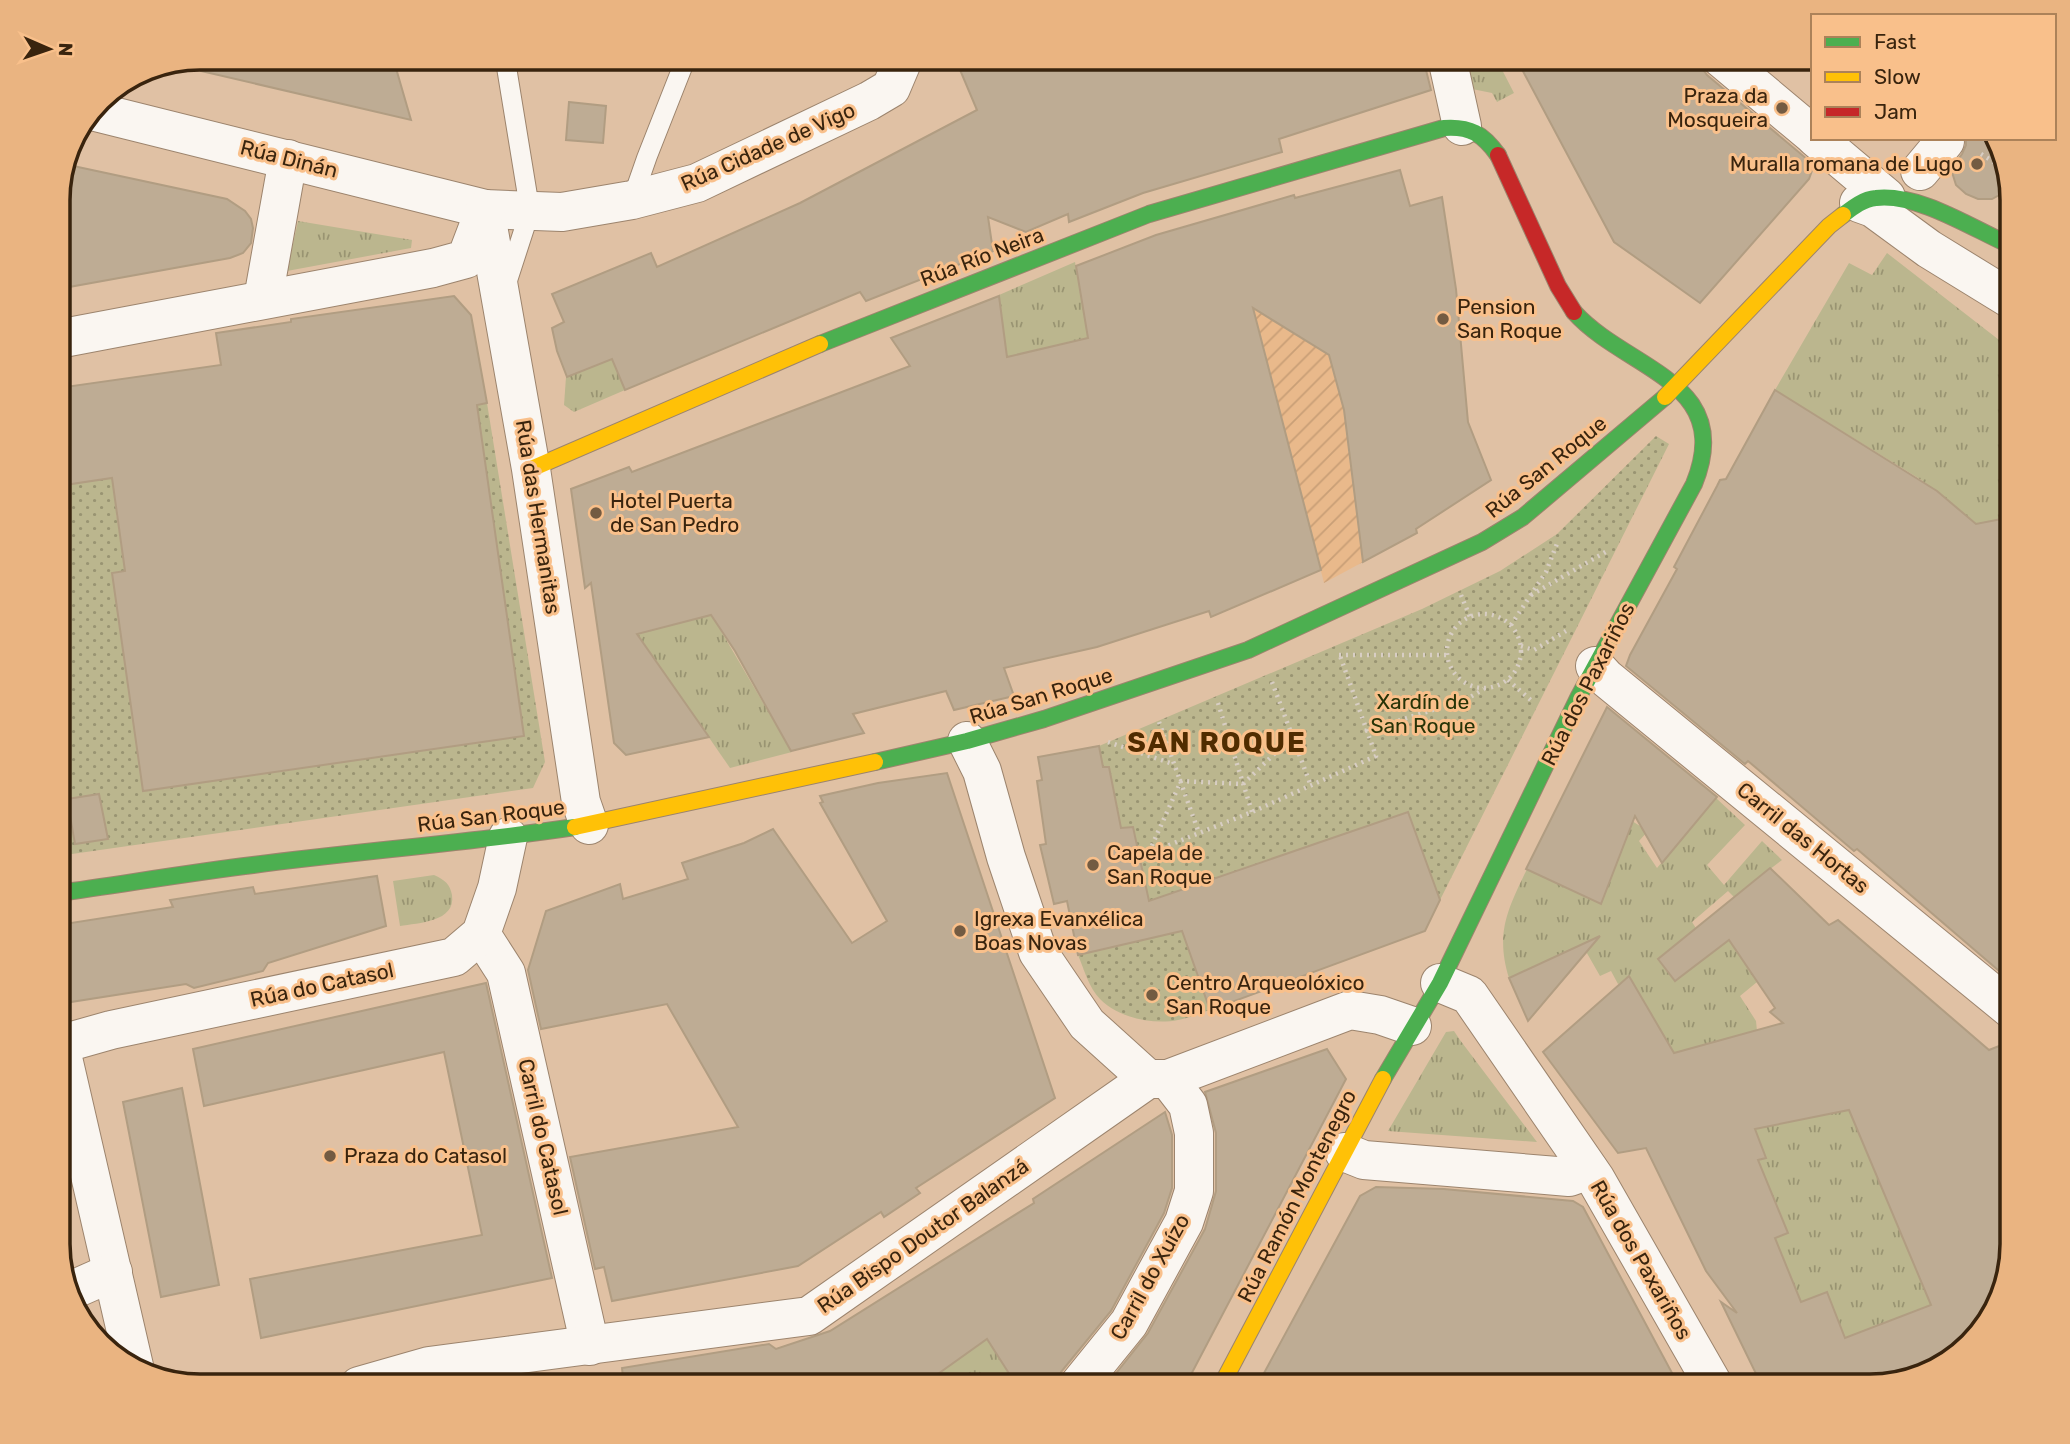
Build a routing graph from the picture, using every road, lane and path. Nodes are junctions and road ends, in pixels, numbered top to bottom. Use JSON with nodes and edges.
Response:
{"nodes":[{"id":1,"x":507,"y":70,"type":"edge"},
{"id":2,"x":681,"y":70,"type":"edge"},
{"id":3,"x":899,"y":70,"type":"edge"},
{"id":4,"x":1450,"y":70,"type":"edge"},
{"id":5,"x":1735,"y":70,"type":"edge"},
{"id":6,"x":103,"y":114,"type":"edge"},
{"id":7,"x":1462,"y":126,"type":"junction"},
{"id":8,"x":1811,"y":134,"type":"edge"},
{"id":9,"x":1818,"y":140,"type":"edge"},
{"id":10,"x":1945,"y":141,"type":"dead end"},
{"id":11,"x":288,"y":159,"type":"junction"},
{"id":12,"x":1920,"y":171,"type":"dead end"},
{"id":13,"x":632,"y":200,"type":"junction"},
{"id":14,"x":1872,"y":200,"type":"junction"},
{"id":15,"x":485,"y":209,"type":"junction"},
{"id":16,"x":530,"y":211,"type":"junction"},
{"id":17,"x":2000,"y":241,"type":"edge"},
{"id":18,"x":2000,"y":293,"type":"edge"},
{"id":19,"x":263,"y":299,"type":"junction"},
{"id":20,"x":502,"y":299,"type":"junction"},
{"id":21,"x":70,"y":337,"type":"edge"},
{"id":22,"x":1676,"y":388,"type":"junction"},
{"id":23,"x":531,"y":469,"type":"junction"},
{"id":24,"x":1555,"y":531,"type":"dead end"},
{"id":25,"x":1615,"y":541,"type":"dead end"},
{"id":26,"x":1609,"y":550,"type":"junction"},
{"id":27,"x":1603,"y":562,"type":"dead end"},
{"id":28,"x":1531,"y":596,"type":"junction"},
{"id":29,"x":1572,"y":620,"type":"dead end"},
{"id":30,"x":1511,"y":625,"type":"junction"},
{"id":31,"x":1334,"y":642,"type":"dead end"},
{"id":32,"x":1521,"y":646,"type":"junction"},
{"id":33,"x":1339,"y":655,"type":"junction"},
{"id":34,"x":1448,"y":655,"type":"junction"},
{"id":35,"x":1595,"y":666,"type":"junction"},
{"id":36,"x":1271,"y":679,"type":"dead end"},
{"id":37,"x":1508,"y":679,"type":"junction"},
{"id":38,"x":1485,"y":688,"type":"junction"},
{"id":39,"x":1217,"y":700,"type":"dead end"},
{"id":40,"x":1534,"y":703,"type":"dead end"},
{"id":41,"x":1155,"y":711,"type":"dead end"},
{"id":42,"x":1365,"y":731,"type":"junction"},
{"id":43,"x":1293,"y":736,"type":"junction"},
{"id":44,"x":1097,"y":738,"type":"dead end"},
{"id":45,"x":967,"y":741,"type":"junction"},
{"id":46,"x":1174,"y":764,"type":"junction"},
{"id":47,"x":1181,"y":781,"type":"junction"},
{"id":48,"x":1243,"y":784,"type":"junction"},
{"id":49,"x":1311,"y":786,"type":"junction"},
{"id":50,"x":1252,"y":812,"type":"junction"},
{"id":51,"x":589,"y":825,"type":"junction"},
{"id":52,"x":1199,"y":833,"type":"junction"},
{"id":53,"x":508,"y":837,"type":"junction"},
{"id":54,"x":70,"y":892,"type":"edge"},
{"id":55,"x":481,"y":934,"type":"junction"},
{"id":56,"x":1440,"y":983,"type":"junction"},
{"id":57,"x":2000,"y":1000,"type":"edge"},
{"id":58,"x":1412,"y":1026,"type":"junction"},
{"id":59,"x":70,"y":1042,"type":"edge"},
{"id":60,"x":1158,"y":1079,"type":"junction"},
{"id":61,"x":70,"y":1091,"type":"edge"},
{"id":62,"x":1344,"y":1152,"type":"junction"},
{"id":63,"x":1589,"y":1170,"type":"junction"},
{"id":64,"x":113,"y":1272,"type":"junction"},
{"id":65,"x":78,"y":1288,"type":"edge"},
{"id":66,"x":590,"y":1346,"type":"junction"},
{"id":67,"x":131,"y":1354,"type":"edge"},
{"id":68,"x":401,"y":1374,"type":"edge"},
{"id":69,"x":1088,"y":1374,"type":"edge"},
{"id":70,"x":1228,"y":1374,"type":"edge"},
{"id":71,"x":1707,"y":1374,"type":"edge"}],
"edges":[{"from":1,"to":16,"type":"lane"},
{"from":2,"to":13,"type":"lane"},
{"from":3,"to":13,"type":"street","name":"Rúa Cidade de Vigo"},
{"from":4,"to":7,"type":"street"},
{"from":5,"to":8,"type":"street"},
{"from":6,"to":11,"type":"street","name":"Rúa Dinán"},
{"from":7,"to":22,"type":"street","name":"Rúa dos Paxariños"},
{"from":7,"to":23,"type":"street","name":"Rúa Río Neira"},
{"from":9,"to":14,"type":"street"},
{"from":10,"to":12,"type":"street"},
{"from":11,"to":15,"type":"street","name":"Rúa Dinán"},
{"from":11,"to":19,"type":"street"},
{"from":13,"to":16,"type":"street","name":"Rúa Cidade de Vigo"},
{"from":14,"to":17,"type":"street"},
{"from":14,"to":18,"type":"street"},
{"from":14,"to":22,"type":"street","name":"Rúa San Roque"},
{"from":15,"to":16,"type":"street","name":"Rúa Cidade de Vigo"},
{"from":15,"to":19,"type":"street"},
{"from":15,"to":20,"type":"street","name":"Rúa das Hermanitas"},
{"from":16,"to":20,"type":"lane"},
{"from":19,"to":21,"type":"street"},
{"from":20,"to":23,"type":"street","name":"Rúa das Hermanitas"},
{"from":22,"to":35,"type":"street","name":"Rúa dos Paxariños"},
{"from":22,"to":45,"type":"street","name":"Rúa San Roque"},
{"from":23,"to":51,"type":"street","name":"Rúa das Hermanitas"},
{"from":24,"to":28,"type":"path"},
{"from":25,"to":26,"type":"path"},
{"from":26,"to":27,"type":"path"},
{"from":26,"to":28,"type":"path"},
{"from":28,"to":30,"type":"path"},
{"from":29,"to":32,"type":"path"},
{"from":30,"to":32,"type":"path"},
{"from":30,"to":34,"type":"path"},
{"from":31,"to":33,"type":"path"},
{"from":32,"to":37,"type":"path"},
{"from":33,"to":34,"type":"path"},
{"from":33,"to":42,"type":"path"},
{"from":34,"to":38,"type":"path"},
{"from":35,"to":56,"type":"street","name":"Rúa dos Paxariños"},
{"from":35,"to":57,"type":"street","name":"Carril das Hortas"},
{"from":36,"to":43,"type":"path"},
{"from":37,"to":38,"type":"path"},
{"from":37,"to":40,"type":"path"},
{"from":38,"to":42,"type":"path"},
{"from":39,"to":48,"type":"path"},
{"from":41,"to":46,"type":"path"},
{"from":42,"to":49,"type":"path"},
{"from":43,"to":48,"type":"path"},
{"from":43,"to":49,"type":"path"},
{"from":44,"to":46,"type":"path"},
{"from":45,"to":51,"type":"street","name":"Rúa San Roque"},
{"from":45,"to":60,"type":"street","name":"Carril do Xuízo"},
{"from":46,"to":47,"type":"path"},
{"from":47,"to":48,"type":"path"},
{"from":47,"to":52,"type":"path"},
{"from":47,"to":52,"type":"path"},
{"from":48,"to":50,"type":"path"},
{"from":49,"to":50,"type":"path"},
{"from":50,"to":52,"type":"path"},
{"from":51,"to":53,"type":"street","name":"Rúa San Roque"},
{"from":53,"to":54,"type":"street","name":"Rúa San Roque"},
{"from":53,"to":55,"type":"street"},
{"from":55,"to":59,"type":"street","name":"Rúa do Catasol"},
{"from":55,"to":66,"type":"street","name":"Carril do Catasol"},
{"from":56,"to":58,"type":"street","name":"Rúa dos Paxariños"},
{"from":56,"to":63,"type":"street","name":"Rúa dos Paxariños"},
{"from":58,"to":60,"type":"street","name":"Rúa Bispo Doutor Balanzá"},
{"from":58,"to":62,"type":"street","name":"Rúa Ramón Montenegro"},
{"from":60,"to":66,"type":"street","name":"Rúa Bispo Doutor Balanzá"},
{"from":60,"to":69,"type":"street","name":"Carril do Xuízo"},
{"from":61,"to":64,"type":"street"},
{"from":62,"to":63,"type":"street","name":"Rúa dos Paxariños"},
{"from":62,"to":70,"type":"street","name":"Rúa Ramón Montenegro"},
{"from":63,"to":71,"type":"street","name":"Rúa dos Paxariños"},
{"from":64,"to":65,"type":"street"},
{"from":64,"to":67,"type":"street"},
{"from":66,"to":68,"type":"street","name":"Rúa Bispo Doutor Balanzá"}]}
